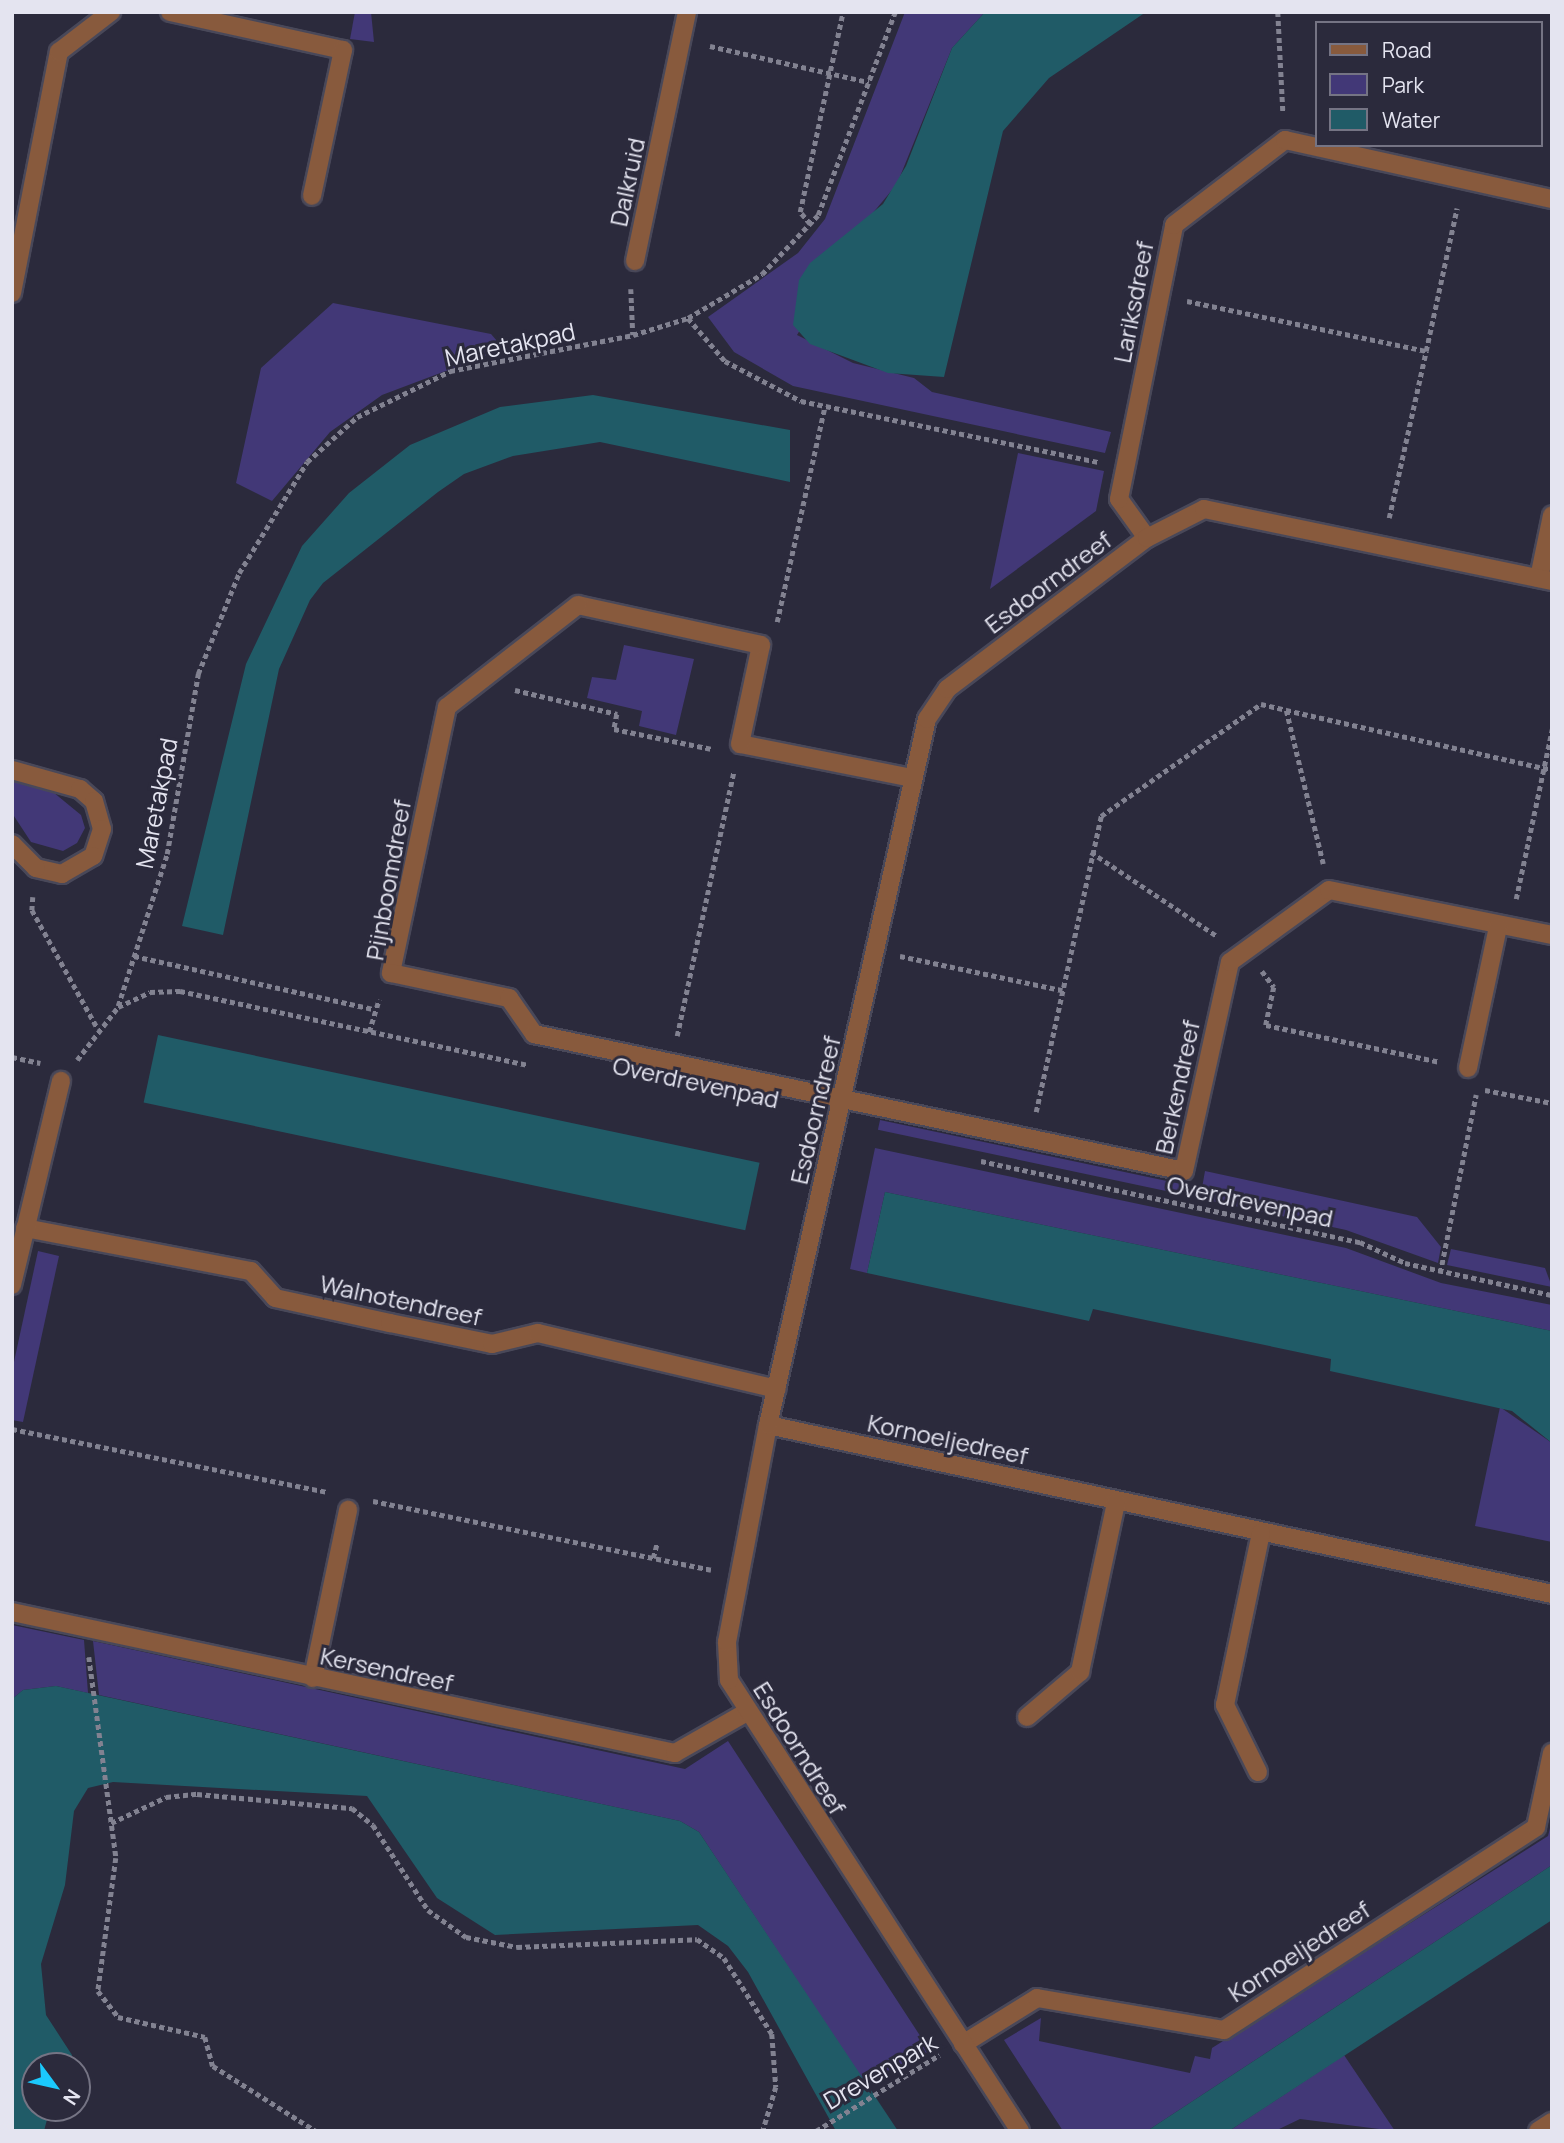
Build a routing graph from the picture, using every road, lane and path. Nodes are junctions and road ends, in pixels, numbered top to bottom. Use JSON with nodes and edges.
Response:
{"nodes":[{"id":1,"x":111,"y":12,"type":"edge"},
{"id":2,"x":170,"y":12,"type":"edge"},
{"id":3,"x":687,"y":12,"type":"edge"},
{"id":4,"x":843,"y":12,"type":"edge"},
{"id":5,"x":895,"y":12,"type":"edge"},
{"id":6,"x":1278,"y":12,"type":"edge"},
{"id":7,"x":681,"y":40,"type":"junction"},
{"id":8,"x":831,"y":73,"type":"junction"},
{"id":9,"x":869,"y":82,"type":"junction"},
{"id":10,"x":1286,"y":140,"type":"junction"},
{"id":11,"x":1316,"y":147,"type":"edge"},
{"id":12,"x":1317,"y":147,"type":"edge"},
{"id":13,"x":1464,"y":180,"type":"junction"},
{"id":14,"x":312,"y":196,"type":"dead end"},
{"id":15,"x":1552,"y":199,"type":"edge"},
{"id":16,"x":810,"y":224,"type":"junction"},
{"id":17,"x":635,"y":261,"type":"joint"},
{"id":18,"x":12,"y":293,"type":"edge"},
{"id":19,"x":1160,"y":296,"type":"junction"},
{"id":20,"x":688,"y":318,"type":"junction"},
{"id":21,"x":633,"y":335,"type":"junction"},
{"id":22,"x":1426,"y":351,"type":"junction"},
{"id":23,"x":825,"y":406,"type":"junction"},
{"id":24,"x":1125,"y":467,"type":"junction"},
{"id":25,"x":1552,"y":515,"type":"edge"},
{"id":26,"x":1147,"y":538,"type":"junction"},
{"id":27,"x":1384,"y":544,"type":"junction"},
{"id":28,"x":1545,"y":579,"type":"edge"},
{"id":29,"x":761,"y":645,"type":"junction"},
{"id":30,"x":480,"y":681,"type":"junction"},
{"id":31,"x":1286,"y":710,"type":"junction"},
{"id":32,"x":1552,"y":729,"type":"edge"},
{"id":33,"x":740,"y":744,"type":"junction"},
{"id":34,"x":1543,"y":768,"type":"junction"},
{"id":35,"x":12,"y":770,"type":"edge"},
{"id":36,"x":1552,"y":770,"type":"edge"},
{"id":37,"x":912,"y":778,"type":"junction"},
{"id":38,"x":12,"y":844,"type":"edge"},
{"id":39,"x":1091,"y":852,"type":"junction"},
{"id":40,"x":36,"y":868,"type":"junction"},
{"id":41,"x":1329,"y":890,"type":"junction"},
{"id":42,"x":1498,"y":927,"type":"junction"},
{"id":43,"x":1552,"y":935,"type":"edge"},
{"id":44,"x":876,"y":951,"type":"junction"},
{"id":45,"x":1242,"y":953,"type":"junction"},
{"id":46,"x":134,"y":956,"type":"junction"},
{"id":47,"x":1062,"y":989,"type":"junction"},
{"id":48,"x":118,"y":1007,"type":"junction"},
{"id":49,"x":374,"y":1009,"type":"dead end"},
{"id":50,"x":98,"y":1029,"type":"junction"},
{"id":51,"x":672,"y":1060,"type":"junction"},
{"id":52,"x":540,"y":1068,"type":"dead end"},
{"id":53,"x":1468,"y":1068,"type":"joint"},
{"id":54,"x":62,"y":1075,"type":"joint"},
{"id":55,"x":844,"y":1094,"type":"junction"},
{"id":56,"x":1552,"y":1103,"type":"edge"},
{"id":57,"x":1031,"y":1136,"type":"junction"},
{"id":58,"x":971,"y":1159,"type":"dead end"},
{"id":59,"x":25,"y":1228,"type":"junction"},
{"id":60,"x":1440,"y":1273,"type":"junction"},
{"id":61,"x":12,"y":1285,"type":"edge"},
{"id":62,"x":1552,"y":1295,"type":"edge"},
{"id":63,"x":777,"y":1389,"type":"junction"},
{"id":64,"x":768,"y":1425,"type":"junction"},
{"id":65,"x":1116,"y":1502,"type":"junction"},
{"id":66,"x":348,"y":1510,"type":"dead end"},
{"id":67,"x":1261,"y":1533,"type":"junction"},
{"id":68,"x":657,"y":1543,"type":"dead end"},
{"id":69,"x":653,"y":1558,"type":"dead end"},
{"id":70,"x":1552,"y":1594,"type":"edge"},
{"id":71,"x":12,"y":1612,"type":"edge"},
{"id":72,"x":92,"y":1678,"type":"dead end"},
{"id":73,"x":313,"y":1678,"type":"junction"},
{"id":74,"x":744,"y":1713,"type":"junction"},
{"id":75,"x":1027,"y":1717,"type":"dead end"},
{"id":76,"x":1552,"y":1754,"type":"edge"},
{"id":77,"x":1258,"y":1772,"type":"dead end"},
{"id":78,"x":111,"y":1823,"type":"junction"},
{"id":79,"x":962,"y":2044,"type":"junction"},
{"id":80,"x":1552,"y":2122,"type":"edge"},
{"id":81,"x":818,"y":2129,"type":"edge"},
{"id":82,"x":315,"y":2130,"type":"edge"},
{"id":83,"x":763,"y":2131,"type":"edge"},
{"id":84,"x":1020,"y":2131,"type":"edge"},
{"id":85,"x":1538,"y":2131,"type":"edge"}],
"edges":[{"from":1,"to":18,"type":"street"},
{"from":2,"to":14,"type":"street"},
{"from":3,"to":7,"type":"street","name":"Dalkruid"},
{"from":4,"to":8,"type":"path"},
{"from":5,"to":9,"type":"path","name":"Maretakpad"},
{"from":6,"to":10,"type":"path"},
{"from":7,"to":8,"type":"path"},
{"from":7,"to":17,"type":"street","name":"Dalkruid"},
{"from":8,"to":9,"type":"path"},
{"from":8,"to":16,"type":"path"},
{"from":9,"to":16,"type":"path","name":"Maretakpad"},
{"from":10,"to":11,"type":"street"},
{"from":10,"to":19,"type":"street","name":"Lariksdreef"},
{"from":12,"to":13,"type":"street"},
{"from":13,"to":15,"type":"street"},
{"from":13,"to":22,"type":"path"},
{"from":16,"to":20,"type":"path","name":"Maretakpad"},
{"from":17,"to":21,"type":"path","name":"Dalkruid"},
{"from":19,"to":22,"type":"path"},
{"from":19,"to":24,"type":"street","name":"Lariksdreef"},
{"from":20,"to":21,"type":"path","name":"Maretakpad"},
{"from":20,"to":23,"type":"path"},
{"from":21,"to":46,"type":"path","name":"Maretakpad"},
{"from":22,"to":27,"type":"path"},
{"from":23,"to":24,"type":"path"},
{"from":23,"to":29,"type":"path"},
{"from":24,"to":26,"type":"street","name":"Lariksdreef"},
{"from":25,"to":28,"type":"street"},
{"from":26,"to":27,"type":"street","name":"Esdoorndreef"},
{"from":26,"to":37,"type":"street","name":"Esdoorndreef"},
{"from":27,"to":28,"type":"street","name":"Esdoorndreef"},
{"from":29,"to":30,"type":"street","name":"Pijnboomdreef"},
{"from":29,"to":33,"type":"street"},
{"from":30,"to":33,"type":"path"},
{"from":30,"to":51,"type":"street","name":"Pijnboomdreef"},
{"from":31,"to":34,"type":"path"},
{"from":31,"to":39,"type":"path"},
{"from":31,"to":41,"type":"path"},
{"from":32,"to":34,"type":"path"},
{"from":33,"to":37,"type":"street"},
{"from":33,"to":51,"type":"path"},
{"from":34,"to":36,"type":"path"},
{"from":34,"to":42,"type":"path"},
{"from":35,"to":40,"type":"street"},
{"from":37,"to":44,"type":"street","name":"Esdoorndreef"},
{"from":38,"to":40,"type":"street"},
{"from":39,"to":45,"type":"path"},
{"from":39,"to":47,"type":"path"},
{"from":40,"to":50,"type":"path"},
{"from":41,"to":42,"type":"street"},
{"from":41,"to":45,"type":"street","name":"Berkendreef"},
{"from":42,"to":43,"type":"street"},
{"from":42,"to":53,"type":"street"},
{"from":44,"to":47,"type":"path"},
{"from":44,"to":55,"type":"street","name":"Esdoorndreef"},
{"from":45,"to":53,"type":"path"},
{"from":45,"to":57,"type":"street","name":"Berkendreef"},
{"from":46,"to":48,"type":"path","name":"Maretakpad"},
{"from":46,"to":49,"type":"path"},
{"from":47,"to":57,"type":"path"},
{"from":48,"to":50,"type":"path"},
{"from":48,"to":52,"type":"path"},
{"from":50,"to":54,"type":"path"},
{"from":51,"to":55,"type":"street","name":"Pijnboomdreef"},
{"from":54,"to":59,"type":"street"},
{"from":55,"to":57,"type":"street","name":"Berkendreef"},
{"from":55,"to":63,"type":"street","name":"Esdoorndreef"},
{"from":56,"to":60,"type":"path"},
{"from":58,"to":60,"type":"path","name":"Overdrevenpad"},
{"from":59,"to":61,"type":"street"},
{"from":59,"to":63,"type":"street","name":"Walnotendreef"},
{"from":60,"to":62,"type":"path","name":"Overdrevenpad"},
{"from":63,"to":64,"type":"street","name":"Esdoorndreef"},
{"from":64,"to":65,"type":"street","name":"Kornoeljedreef"},
{"from":64,"to":74,"type":"street","name":"Esdoorndreef"},
{"from":65,"to":67,"type":"street","name":"Kornoeljedreef"},
{"from":65,"to":75,"type":"street"},
{"from":66,"to":73,"type":"street"},
{"from":67,"to":70,"type":"street","name":"Kornoeljedreef"},
{"from":67,"to":77,"type":"street"},
{"from":68,"to":69,"type":"path"},
{"from":71,"to":73,"type":"street","name":"Kersendreef"},
{"from":72,"to":78,"type":"path"},
{"from":73,"to":74,"type":"street","name":"Kersendreef"},
{"from":74,"to":79,"type":"street","name":"Esdoorndreef"},
{"from":76,"to":79,"type":"street","name":"Kornoeljedreef"},
{"from":78,"to":82,"type":"path"},
{"from":78,"to":83,"type":"path"},
{"from":79,"to":81,"type":"path","name":"Drevenpark"},
{"from":79,"to":84,"type":"street","name":"Esdoorndreef"},
{"from":80,"to":85,"type":"street"}]}
